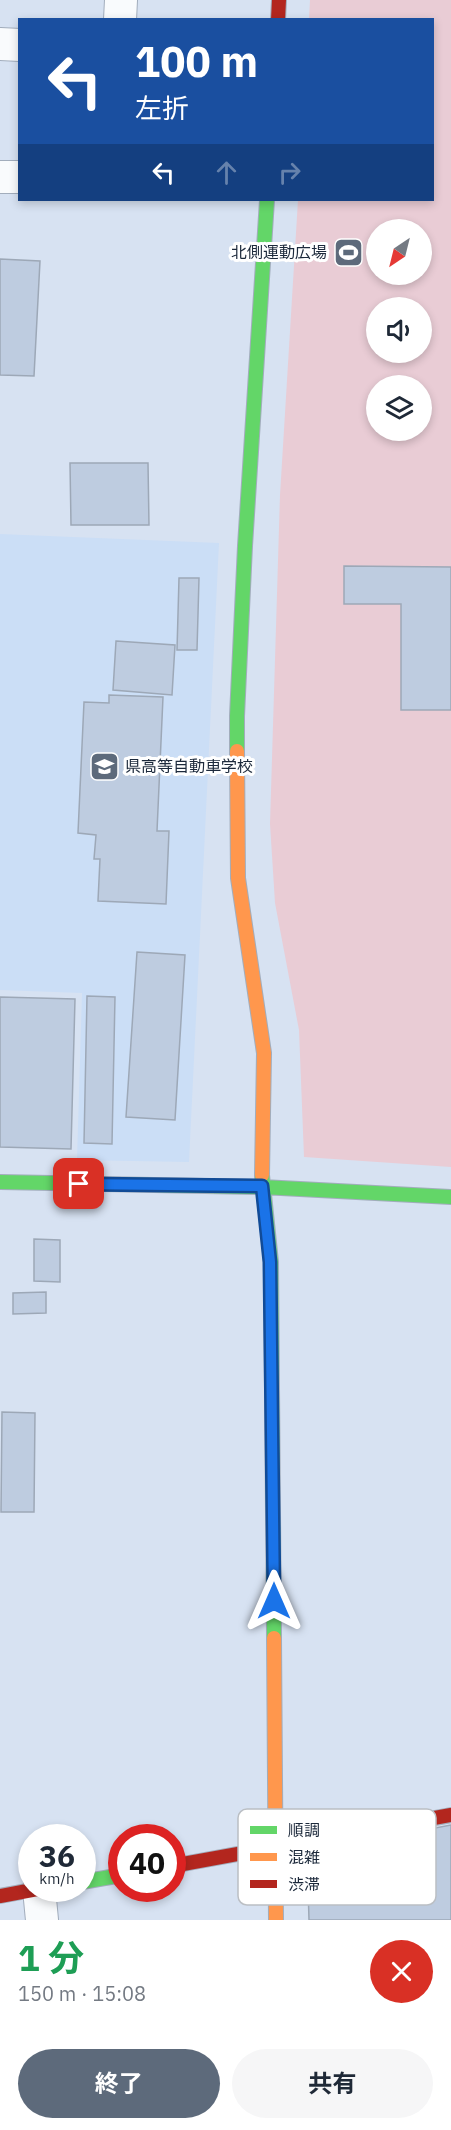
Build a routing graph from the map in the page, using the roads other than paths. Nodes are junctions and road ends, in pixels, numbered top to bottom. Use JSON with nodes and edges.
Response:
{"nodes":[{"id":1,"x":121,"y":0,"type":"edge"},
{"id":2,"x":279,"y":0,"type":"edge"},
{"id":3,"x":120,"y":18,"type":"edge"},
{"id":4,"x":278,"y":18,"type":"edge"},
{"id":5,"x":0,"y":44,"type":"edge"},
{"id":6,"x":18,"y":45,"type":"edge"},
{"id":7,"x":0,"y":177,"type":"edge"},
{"id":8,"x":18,"y":177,"type":"edge"},
{"id":9,"x":267,"y":201,"type":"edge"},
{"id":10,"x":0,"y":1182,"type":"edge"},
{"id":11,"x":262,"y":1186,"type":"junction"},
{"id":12,"x":451,"y":1197,"type":"edge"},
{"id":13,"x":274,"y":1809,"type":"edge"},
{"id":14,"x":451,"y":1815,"type":"edge"},
{"id":15,"x":436,"y":1818,"type":"edge"},
{"id":16,"x":238,"y":1854,"type":"edge"},
{"id":17,"x":186,"y":1864,"type":"edge"},
{"id":18,"x":18,"y":1893,"type":"edge"},
{"id":19,"x":0,"y":1896,"type":"edge"},
{"id":20,"x":41,"y":1902,"type":"edge"},
{"id":21,"x":276,"y":1905,"type":"edge"},
{"id":22,"x":42,"y":1920,"type":"edge"},
{"id":23,"x":276,"y":1920,"type":"edge"}],
"edges":[{"from":1,"to":3,"type":"street"},
{"from":2,"to":4,"type":"street"},
{"from":5,"to":6,"type":"street"},
{"from":7,"to":8,"type":"street"},
{"from":9,"to":11,"type":"street"},
{"from":10,"to":11,"type":"street"},
{"from":11,"to":12,"type":"street"},
{"from":11,"to":13,"type":"street"},
{"from":14,"to":15,"type":"street"},
{"from":16,"to":17,"type":"street"},
{"from":18,"to":19,"type":"street"},
{"from":20,"to":22,"type":"street"},
{"from":21,"to":23,"type":"street"}]}
